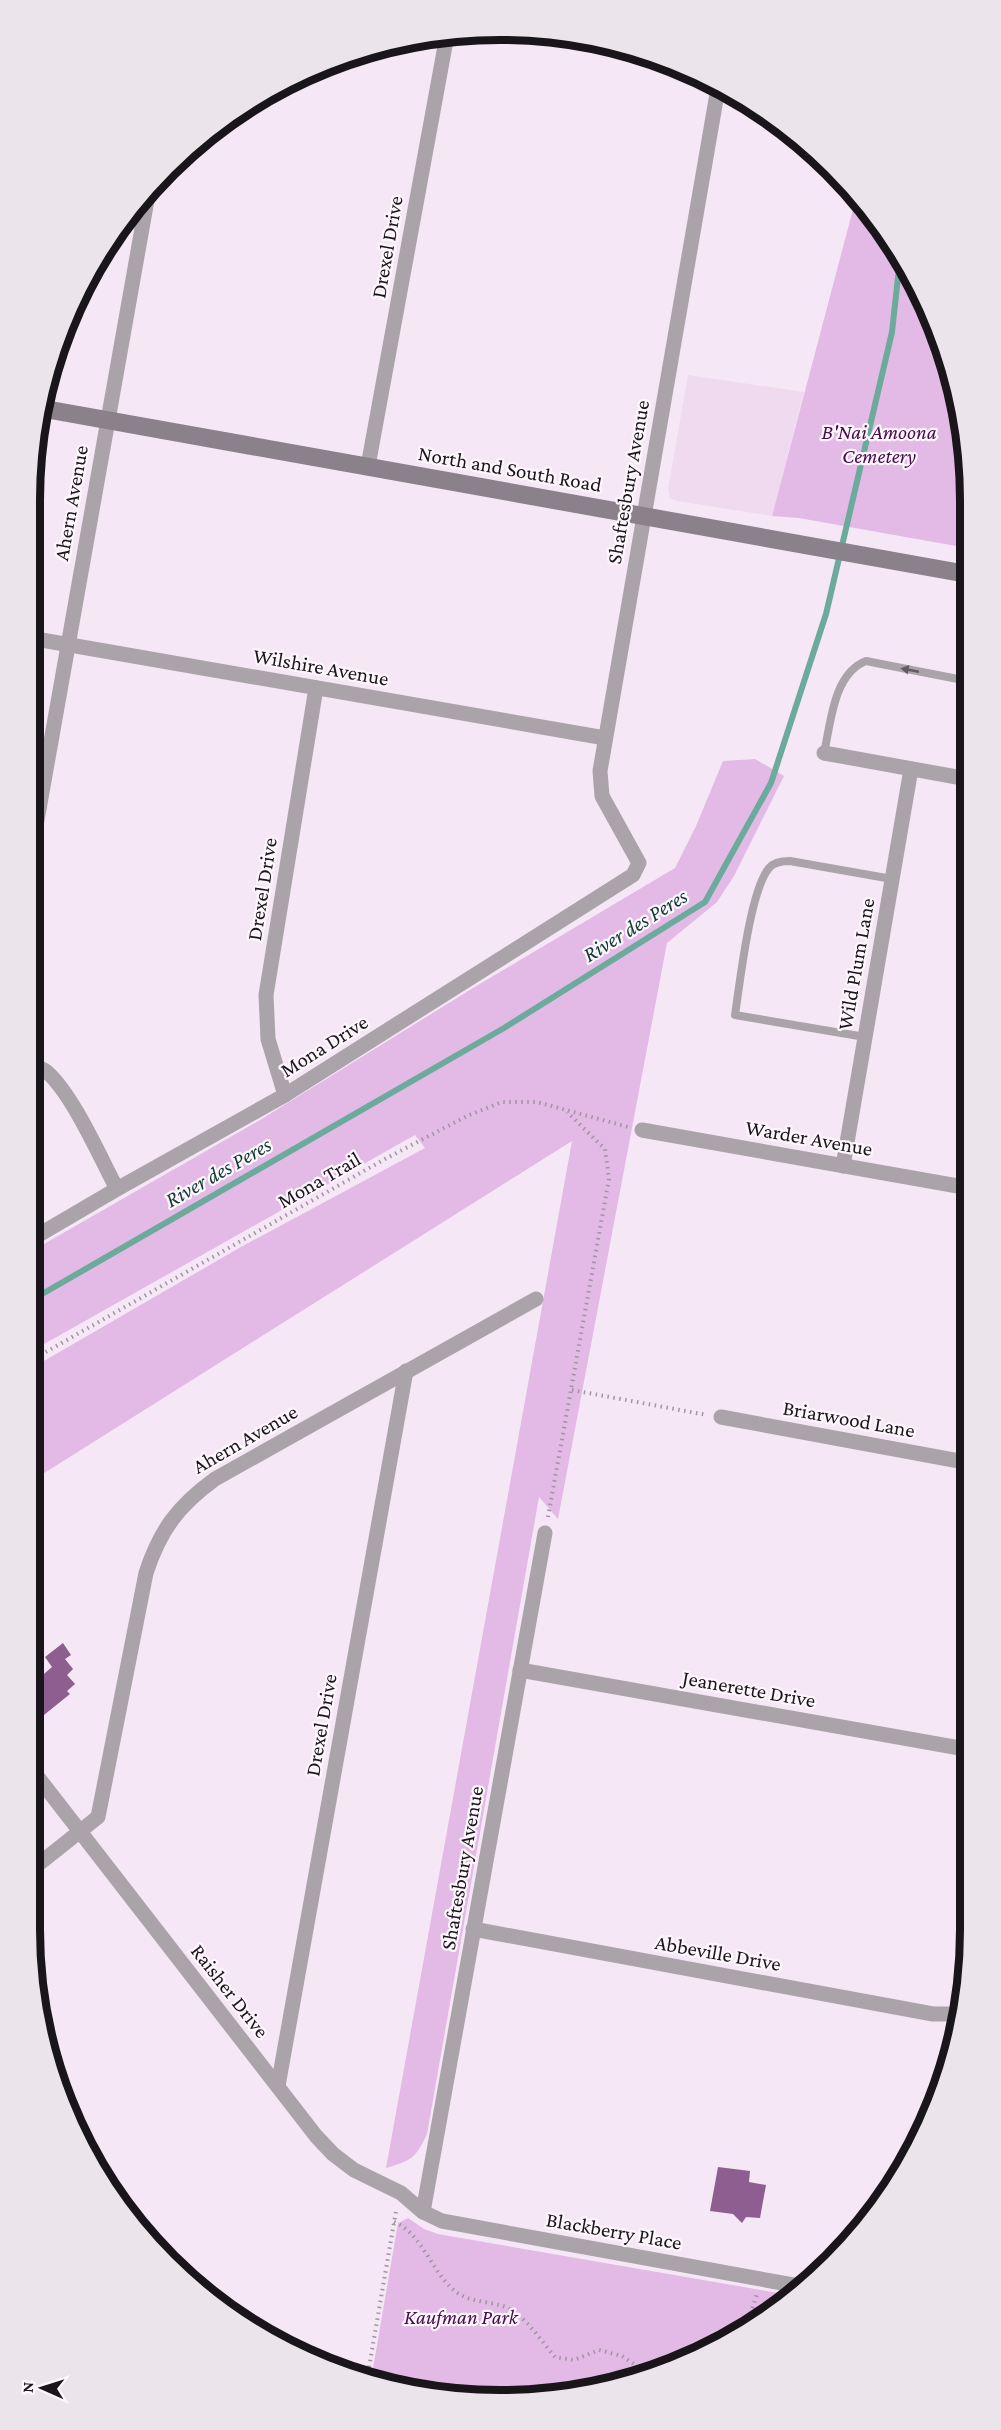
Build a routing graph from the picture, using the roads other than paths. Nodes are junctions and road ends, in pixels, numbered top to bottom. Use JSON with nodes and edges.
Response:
{"nodes":[{"id":1,"x":445,"y":43,"type":"edge"},
{"id":2,"x":717,"y":95,"type":"edge"},
{"id":3,"x":145,"y":209,"type":"edge"},
{"id":4,"x":49,"y":410,"type":"edge"},
{"id":5,"x":106,"y":419,"type":"junction"},
{"id":6,"x":368,"y":466,"type":"junction"},
{"id":7,"x":643,"y":516,"type":"junction"},
{"id":8,"x":960,"y":573,"type":"edge"},
{"id":9,"x":40,"y":640,"type":"edge"},
{"id":10,"x":69,"y":644,"type":"junction"},
{"id":11,"x":960,"y":679,"type":"edge"},
{"id":12,"x":315,"y":688,"type":"junction"},
{"id":13,"x":605,"y":738,"type":"junction"},
{"id":14,"x":824,"y":753,"type":"joint"},
{"id":15,"x":911,"y":769,"type":"junction"},
{"id":16,"x":960,"y":778,"type":"edge"},
{"id":17,"x":40,"y":805,"type":"edge"},
{"id":18,"x":633,"y":875,"type":"joint"},
{"id":19,"x":892,"y":879,"type":"junction"},
{"id":20,"x":865,"y":1037,"type":"junction"},
{"id":21,"x":40,"y":1069,"type":"edge"},
{"id":22,"x":285,"y":1095,"type":"junction"},
{"id":23,"x":642,"y":1130,"type":"road end"},
{"id":24,"x":843,"y":1166,"type":"junction"},
{"id":25,"x":960,"y":1186,"type":"edge"},
{"id":26,"x":117,"y":1188,"type":"junction"},
{"id":27,"x":40,"y":1234,"type":"edge"},
{"id":28,"x":536,"y":1299,"type":"dead end"},
{"id":29,"x":406,"y":1371,"type":"junction"},
{"id":30,"x":721,"y":1417,"type":"road end"},
{"id":31,"x":960,"y":1461,"type":"edge"},
{"id":32,"x":545,"y":1533,"type":"road end"},
{"id":33,"x":520,"y":1670,"type":"junction"},
{"id":34,"x":960,"y":1748,"type":"edge"},
{"id":35,"x":40,"y":1780,"type":"edge"},
{"id":36,"x":82,"y":1832,"type":"junction"},
{"id":37,"x":40,"y":1864,"type":"edge"},
{"id":38,"x":472,"y":1929,"type":"junction"},
{"id":39,"x":953,"y":2014,"type":"edge"},
{"id":40,"x":278,"y":2086,"type":"junction"},
{"id":41,"x":423,"y":2212,"type":"junction"},
{"id":42,"x":792,"y":2285,"type":"edge"}],
"edges":[{"from":1,"to":6,"type":"street","name":"Drexel Drive"},
{"from":2,"to":7,"type":"street","name":"Shaftesbury Avenue"},
{"from":3,"to":5,"type":"street","name":"Ahern Avenue"},
{"from":4,"to":5,"type":"street","name":"North and South Road"},
{"from":5,"to":6,"type":"street","name":"North and South Road"},
{"from":5,"to":10,"type":"street","name":"Ahern Avenue"},
{"from":6,"to":7,"type":"street","name":"North and South Road"},
{"from":7,"to":8,"type":"street","name":"North and South Road"},
{"from":7,"to":13,"type":"street","name":"Shaftesbury Avenue"},
{"from":9,"to":10,"type":"street","name":"Wilshire Avenue"},
{"from":10,"to":12,"type":"street","name":"Wilshire Avenue"},
{"from":10,"to":17,"type":"street","name":"Ahern Avenue"},
{"from":11,"to":14,"type":"lane","one_way":true},
{"from":12,"to":13,"type":"street","name":"Wilshire Avenue"},
{"from":12,"to":22,"type":"street","name":"Drexel Drive"},
{"from":13,"to":18,"type":"street","name":"Shaftesbury Avenue"},
{"from":14,"to":15,"type":"street"},
{"from":15,"to":16,"type":"street"},
{"from":15,"to":19,"type":"street","name":"Wild Plum Lane"},
{"from":18,"to":22,"type":"street","name":"Mona Drive"},
{"from":19,"to":20,"type":"street","name":"Wild Plum Lane"},
{"from":19,"to":20,"type":"lane"},
{"from":20,"to":24,"type":"street","name":"Wild Plum Lane"},
{"from":21,"to":26,"type":"street"},
{"from":22,"to":26,"type":"street","name":"Mona Drive"},
{"from":23,"to":24,"type":"street","name":"Warder Avenue"},
{"from":24,"to":25,"type":"street","name":"Warder Avenue"},
{"from":26,"to":27,"type":"street","name":"Mona Drive"},
{"from":28,"to":29,"type":"street","name":"Ahern Avenue"},
{"from":29,"to":36,"type":"street","name":"Ahern Avenue"},
{"from":29,"to":40,"type":"street","name":"Drexel Drive"},
{"from":30,"to":31,"type":"street","name":"Briarwood Lane"},
{"from":32,"to":33,"type":"street","name":"Shaftesbury Avenue"},
{"from":33,"to":34,"type":"street","name":"Jeanerette Drive"},
{"from":33,"to":38,"type":"street","name":"Shaftesbury Avenue"},
{"from":35,"to":36,"type":"street","name":"Raisher Drive"},
{"from":36,"to":37,"type":"street","name":"Ahern Avenue"},
{"from":36,"to":40,"type":"street","name":"Raisher Drive"},
{"from":38,"to":39,"type":"street","name":"Abbeville Drive"},
{"from":38,"to":41,"type":"street","name":"Shaftesbury Avenue"},
{"from":40,"to":41,"type":"street","name":"Raisher Drive"},
{"from":41,"to":42,"type":"street","name":"Blackberry Place"}]}
